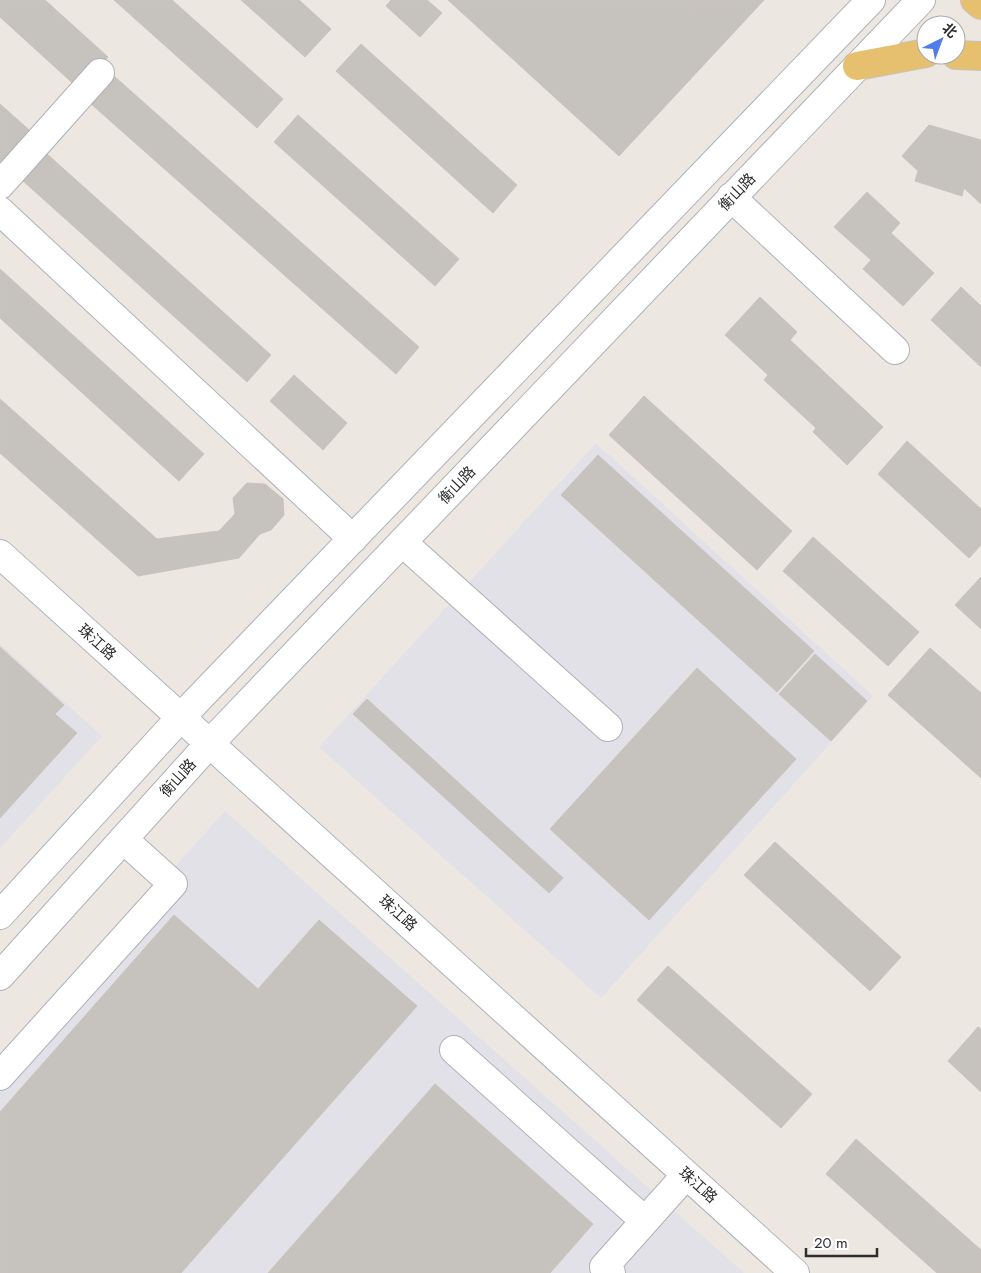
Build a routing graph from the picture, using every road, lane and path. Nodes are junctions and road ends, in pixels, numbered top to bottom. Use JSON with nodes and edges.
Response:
{"nodes":[{"id":1,"x":842,"y":0,"type":"edge"},
{"id":2,"x":871,"y":0,"type":"edge"},
{"id":3,"x":922,"y":0,"type":"edge"},
{"id":4,"x":975,"y":0,"type":"edge"},
{"id":5,"x":981,"y":5,"type":"edge"},
{"id":6,"x":836,"y":34,"type":"junction"},
{"id":7,"x":916,"y":55,"type":"edge"},
{"id":8,"x":966,"y":55,"type":"edge"},
{"id":9,"x":981,"y":56,"type":"edge"},
{"id":10,"x":858,"y":66,"type":"junction"},
{"id":11,"x":100,"y":73,"type":"dead end"},
{"id":12,"x":0,"y":185,"type":"edge"},
{"id":13,"x":731,"y":198,"type":"junction"},
{"id":14,"x":0,"y":211,"type":"edge"},
{"id":15,"x":895,"y":350,"type":"dead end"},
{"id":16,"x":353,"y":539,"type":"junction"},
{"id":17,"x":402,"y":542,"type":"junction"},
{"id":18,"x":0,"y":554,"type":"edge"},
{"id":19,"x":181,"y":718,"type":"junction"},
{"id":20,"x":608,"y":727,"type":"dead end"},
{"id":21,"x":210,"y":743,"type":"junction"},
{"id":22,"x":124,"y":838,"type":"junction"},
{"id":23,"x":0,"y":915,"type":"edge"},
{"id":24,"x":0,"y":976,"type":"edge"},
{"id":25,"x":454,"y":1050,"type":"dead end"},
{"id":26,"x":0,"y":1076,"type":"edge"},
{"id":27,"x":686,"y":1175,"type":"junction"},
{"id":28,"x":645,"y":1222,"type":"junction"},
{"id":29,"x":611,"y":1273,"type":"edge"},
{"id":30,"x":795,"y":1273,"type":"edge"}],
"edges":[{"from":1,"to":6,"type":"street"},
{"from":2,"to":6,"type":"street"},
{"from":3,"to":10,"type":"street","name":"衡山路"},
{"from":4,"to":5,"type":"main road"},
{"from":6,"to":16,"type":"street"},
{"from":7,"to":10,"type":"main road"},
{"from":8,"to":9,"type":"main road"},
{"from":10,"to":13,"type":"street","name":"衡山路"},
{"from":11,"to":12,"type":"street"},
{"from":13,"to":15,"type":"street"},
{"from":13,"to":17,"type":"street","name":"衡山路"},
{"from":14,"to":16,"type":"street"},
{"from":16,"to":19,"type":"street"},
{"from":17,"to":20,"type":"street"},
{"from":17,"to":21,"type":"street","name":"衡山路"},
{"from":18,"to":19,"type":"street","name":"珠江路"},
{"from":19,"to":21,"type":"street","name":"珠江路"},
{"from":19,"to":23,"type":"street"},
{"from":21,"to":22,"type":"street","name":"衡山路"},
{"from":21,"to":27,"type":"street","name":"珠江路"},
{"from":22,"to":24,"type":"street","name":"衡山路"},
{"from":22,"to":26,"type":"street"},
{"from":25,"to":28,"type":"street"},
{"from":27,"to":28,"type":"street"},
{"from":27,"to":30,"type":"street","name":"珠江路"},
{"from":28,"to":29,"type":"street"}]}
